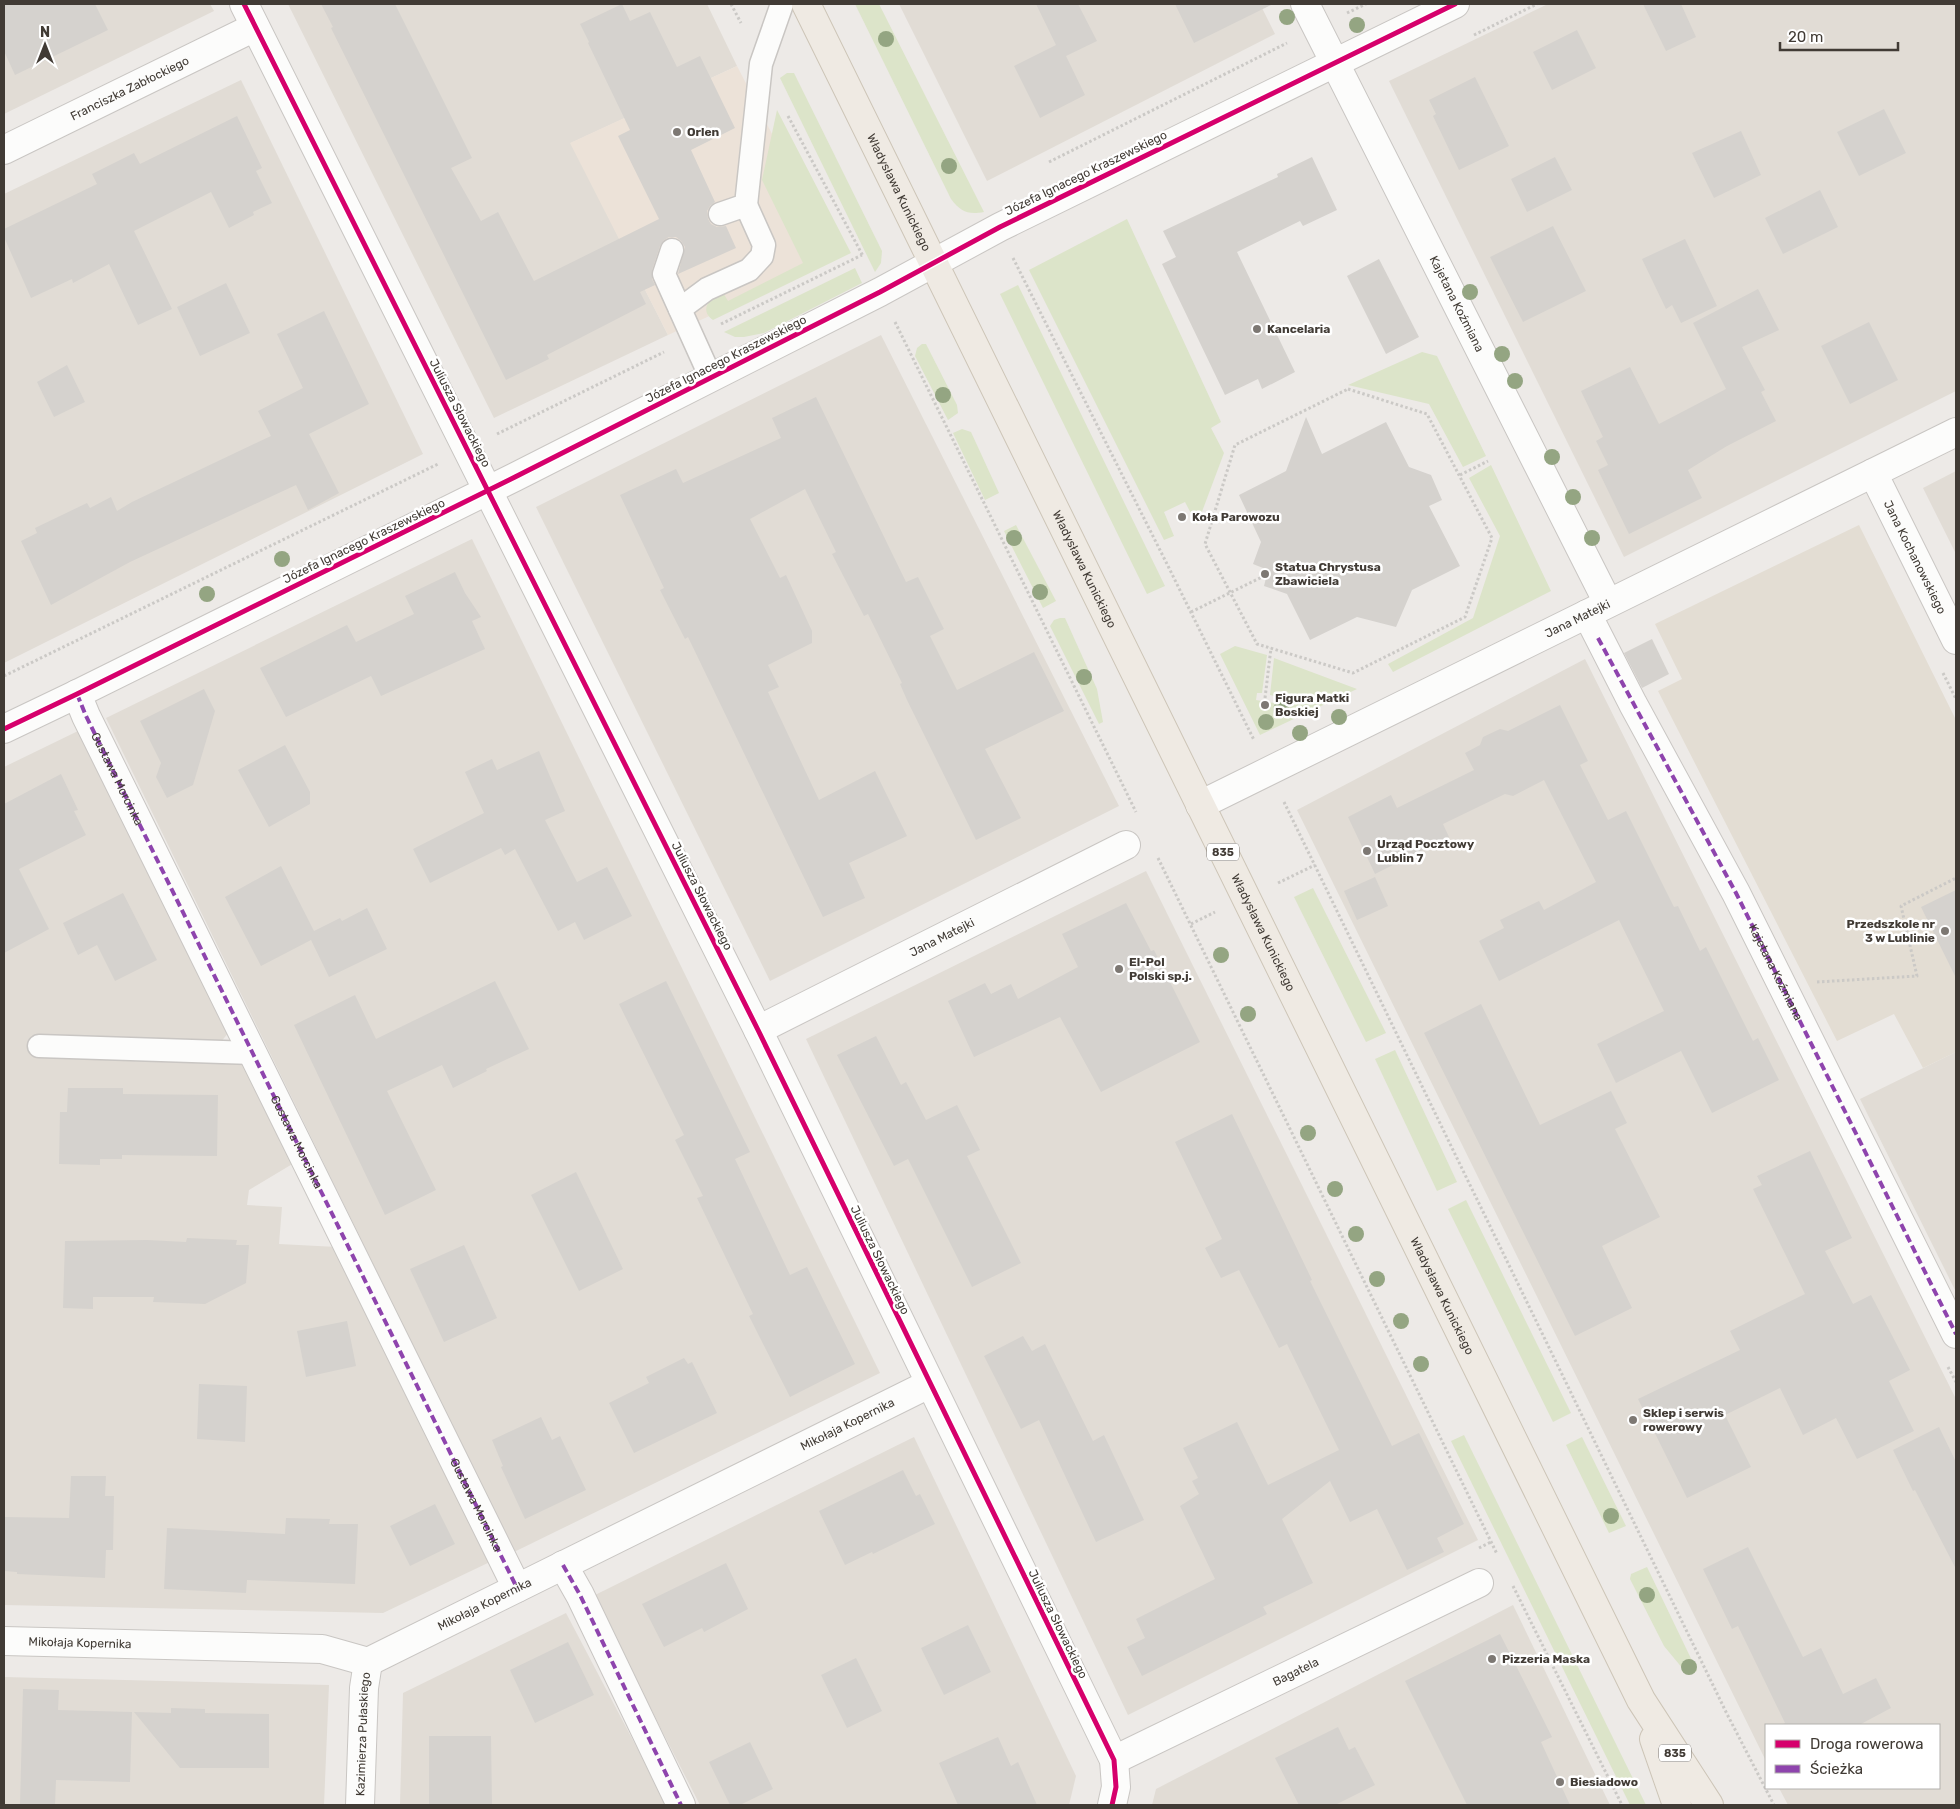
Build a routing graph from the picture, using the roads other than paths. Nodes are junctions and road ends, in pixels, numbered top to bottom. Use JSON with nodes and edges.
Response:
{"nodes":[{"id":1,"x":782,"y":4,"type":"edge"},
{"id":2,"x":806,"y":4,"type":"edge"},
{"id":3,"x":1305,"y":4,"type":"edge"},
{"id":4,"x":1455,"y":4,"type":"edge"},
{"id":5,"x":250,"y":15,"type":"edge"},
{"id":6,"x":1335,"y":62,"type":"junction"},
{"id":7,"x":4,"y":150,"type":"edge"},
{"id":8,"x":746,"y":205,"type":"junction"},
{"id":9,"x":720,"y":214,"type":"dead end"},
{"id":10,"x":672,"y":250,"type":"dead end"},
{"id":11,"x":933,"y":263,"type":"junction"},
{"id":12,"x":680,"y":309,"type":"junction"},
{"id":13,"x":711,"y":378,"type":"junction"},
{"id":14,"x":1956,"y":432,"type":"edge"},
{"id":15,"x":1873,"y":473,"type":"junction"},
{"id":16,"x":488,"y":491,"type":"junction"},
{"id":17,"x":1597,"y":609,"type":"junction"},
{"id":18,"x":1956,"y":640,"type":"edge"},
{"id":19,"x":77,"y":694,"type":"junction"},
{"id":20,"x":4,"y":729,"type":"edge"},
{"id":21,"x":1200,"y":805,"type":"junction"},
{"id":22,"x":1126,"y":845,"type":"dead end"},
{"id":23,"x":758,"y":1030,"type":"junction"},
{"id":24,"x":39,"y":1046,"type":"dead end"},
{"id":25,"x":253,"y":1053,"type":"junction"},
{"id":26,"x":1956,"y":1334,"type":"edge"},
{"id":27,"x":929,"y":1384,"type":"junction"},
{"id":28,"x":563,"y":1565,"type":"junction"},
{"id":29,"x":1479,"y":1583,"type":"dead end"},
{"id":30,"x":517,"y":1588,"type":"junction"},
{"id":31,"x":4,"y":1641,"type":"edge"},
{"id":32,"x":368,"y":1662,"type":"junction"},
{"id":33,"x":1641,"y":1700,"type":"junction"},
{"id":34,"x":1114,"y":1760,"type":"junction"},
{"id":35,"x":360,"y":1805,"type":"edge"},
{"id":36,"x":681,"y":1805,"type":"edge"},
{"id":37,"x":1112,"y":1805,"type":"edge"},
{"id":38,"x":1677,"y":1805,"type":"edge"},
{"id":39,"x":1709,"y":1805,"type":"edge"}],
"edges":[{"from":1,"to":8,"type":"lane"},
{"from":2,"to":11,"type":"main road","name":"Władysława Kunickiego","number":"835"},
{"from":3,"to":6,"type":"street","name":"Kajetana Koźmiana"},
{"from":4,"to":6,"type":"street","name":"Józefa Ignacego Kraszewskiego"},
{"from":5,"to":7,"type":"street","name":"Franciszka Zabłockiego"},
{"from":5,"to":16,"type":"street","name":"Juliusza Słowackiego"},
{"from":6,"to":11,"type":"street","name":"Józefa Ignacego Kraszewskiego"},
{"from":6,"to":17,"type":"street","name":"Kajetana Koźmiana"},
{"from":8,"to":9,"type":"lane"},
{"from":8,"to":12,"type":"lane"},
{"from":10,"to":12,"type":"lane"},
{"from":11,"to":13,"type":"street","name":"Józefa Ignacego Kraszewskiego"},
{"from":11,"to":21,"type":"main road","name":"Władysława Kunickiego","number":"835"},
{"from":12,"to":13,"type":"lane"},
{"from":13,"to":16,"type":"street","name":"Józefa Ignacego Kraszewskiego"},
{"from":14,"to":15,"type":"street","name":"Jana Matejki"},
{"from":15,"to":17,"type":"street","name":"Jana Matejki"},
{"from":15,"to":18,"type":"street","name":"Jana Kochanowskiego"},
{"from":16,"to":19,"type":"street","name":"Józefa Ignacego Kraszewskiego"},
{"from":16,"to":23,"type":"street","name":"Juliusza Słowackiego"},
{"from":17,"to":21,"type":"street","name":"Jana Matejki"},
{"from":17,"to":26,"type":"street","name":"Kajetana Koźmiana"},
{"from":19,"to":20,"type":"street","name":"Józefa Ignacego Kraszewskiego"},
{"from":19,"to":25,"type":"street","name":"Gustawa Morcinka"},
{"from":21,"to":33,"type":"main road","name":"Władysława Kunickiego","number":"835"},
{"from":22,"to":23,"type":"street","name":"Jana Matejki"},
{"from":23,"to":27,"type":"street","name":"Juliusza Słowackiego"},
{"from":24,"to":25,"type":"lane"},
{"from":25,"to":30,"type":"street","name":"Gustawa Morcinka"},
{"from":27,"to":28,"type":"street","name":"Mikołaja Kopernika"},
{"from":27,"to":34,"type":"street","name":"Juliusza Słowackiego"},
{"from":28,"to":30,"type":"street","name":"Mikołaja Kopernika"},
{"from":28,"to":36,"type":"street"},
{"from":29,"to":34,"type":"street","name":"Bagatela"},
{"from":30,"to":32,"type":"street","name":"Mikołaja Kopernika"},
{"from":31,"to":32,"type":"street","name":"Mikołaja Kopernika"},
{"from":32,"to":35,"type":"street","name":"Kazimierza Pułaskiego"},
{"from":33,"to":38,"type":"main road","name":"Władysława Kunickiego","number":"835"},
{"from":33,"to":39,"type":"main road","name":"Władysława Kunickiego","number":"835"},
{"from":34,"to":37,"type":"street","name":"Juliusza Słowackiego"}]}
